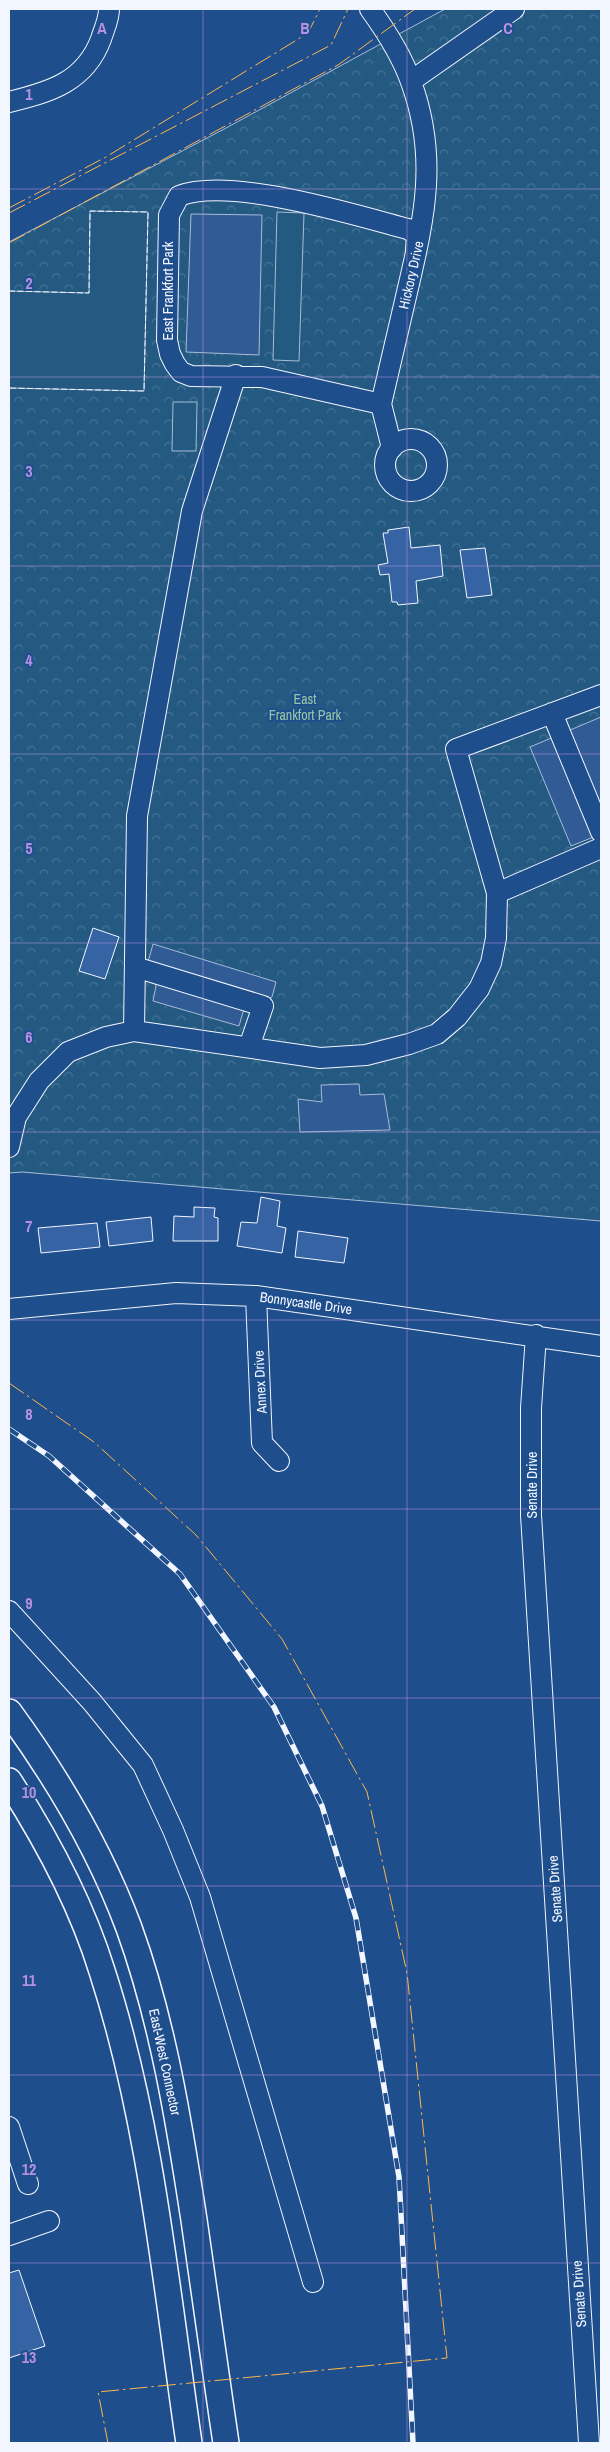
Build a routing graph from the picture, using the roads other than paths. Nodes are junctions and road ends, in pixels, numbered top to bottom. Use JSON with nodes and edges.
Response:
{"nodes":[{"id":1,"x":109,"y":9,"type":"edge"},
{"id":2,"x":370,"y":9,"type":"edge"},
{"id":3,"x":514,"y":9,"type":"edge"},
{"id":4,"x":411,"y":81,"type":"junction"},
{"id":5,"x":9,"y":102,"type":"edge"},
{"id":6,"x":416,"y":250,"type":"junction"},
{"id":7,"x":236,"y":375,"type":"junction"},
{"id":8,"x":382,"y":404,"type":"junction"},
{"id":9,"x":392,"y":448,"type":"dead end"},
{"id":10,"x":601,"y":695,"type":"edge"},
{"id":11,"x":552,"y":713,"type":"junction"},
{"id":12,"x":601,"y":832,"type":"edge"},
{"id":13,"x":601,"y":848,"type":"edge"},
{"id":14,"x":497,"y":893,"type":"junction"},
{"id":15,"x":135,"y":967,"type":"junction"},
{"id":16,"x":134,"y":1031,"type":"junction"},
{"id":17,"x":249,"y":1047,"type":"junction"},
{"id":18,"x":9,"y":1147,"type":"edge"},
{"id":19,"x":256,"y":1296,"type":"junction"},
{"id":20,"x":9,"y":1310,"type":"edge"},
{"id":21,"x":536,"y":1335,"type":"junction"},
{"id":22,"x":601,"y":1346,"type":"edge"},
{"id":23,"x":279,"y":1461,"type":"dead end"},
{"id":24,"x":9,"y":1611,"type":"edge"},
{"id":25,"x":9,"y":1712,"type":"edge"},
{"id":26,"x":9,"y":1781,"type":"edge"},
{"id":27,"x":9,"y":2127,"type":"edge"},
{"id":28,"x":28,"y":2184,"type":"dead end"},
{"id":29,"x":49,"y":2221,"type":"dead end"},
{"id":30,"x":9,"y":2235,"type":"edge"},
{"id":31,"x":313,"y":2282,"type":"dead end"},
{"id":32,"x":189,"y":2443,"type":"edge"},
{"id":33,"x":226,"y":2443,"type":"edge"},
{"id":34,"x":589,"y":2443,"type":"edge"}],
"edges":[{"from":1,"to":5,"type":"street"},
{"from":2,"to":4,"type":"street","name":"Hickory Drive"},
{"from":3,"to":4,"type":"street"},
{"from":4,"to":6,"type":"street","name":"Hickory Drive"},
{"from":6,"to":7,"type":"street","name":"East Frankfort Park"},
{"from":6,"to":8,"type":"street","name":"Hickory Drive"},
{"from":7,"to":8,"type":"street"},
{"from":7,"to":15,"type":"street"},
{"from":8,"to":9,"type":"street"},
{"from":10,"to":11,"type":"street"},
{"from":11,"to":12,"type":"street"},
{"from":11,"to":14,"type":"street"},
{"from":13,"to":14,"type":"street"},
{"from":14,"to":17,"type":"street"},
{"from":15,"to":16,"type":"street"},
{"from":15,"to":17,"type":"street"},
{"from":16,"to":17,"type":"street"},
{"from":16,"to":18,"type":"street"},
{"from":19,"to":20,"type":"street","name":"Bonnycastle Drive"},
{"from":19,"to":21,"type":"street","name":"Bonnycastle Drive"},
{"from":19,"to":23,"type":"street","name":"Annex Drive"},
{"from":21,"to":22,"type":"street","name":"Bonnycastle Drive"},
{"from":21,"to":34,"type":"street","name":"Senate Drive"},
{"from":24,"to":31,"type":"street"},
{"from":25,"to":33,"type":"main road","name":"East-West Connector"},
{"from":26,"to":32,"type":"main road"},
{"from":27,"to":28,"type":"street"},
{"from":29,"to":30,"type":"street"}]}
